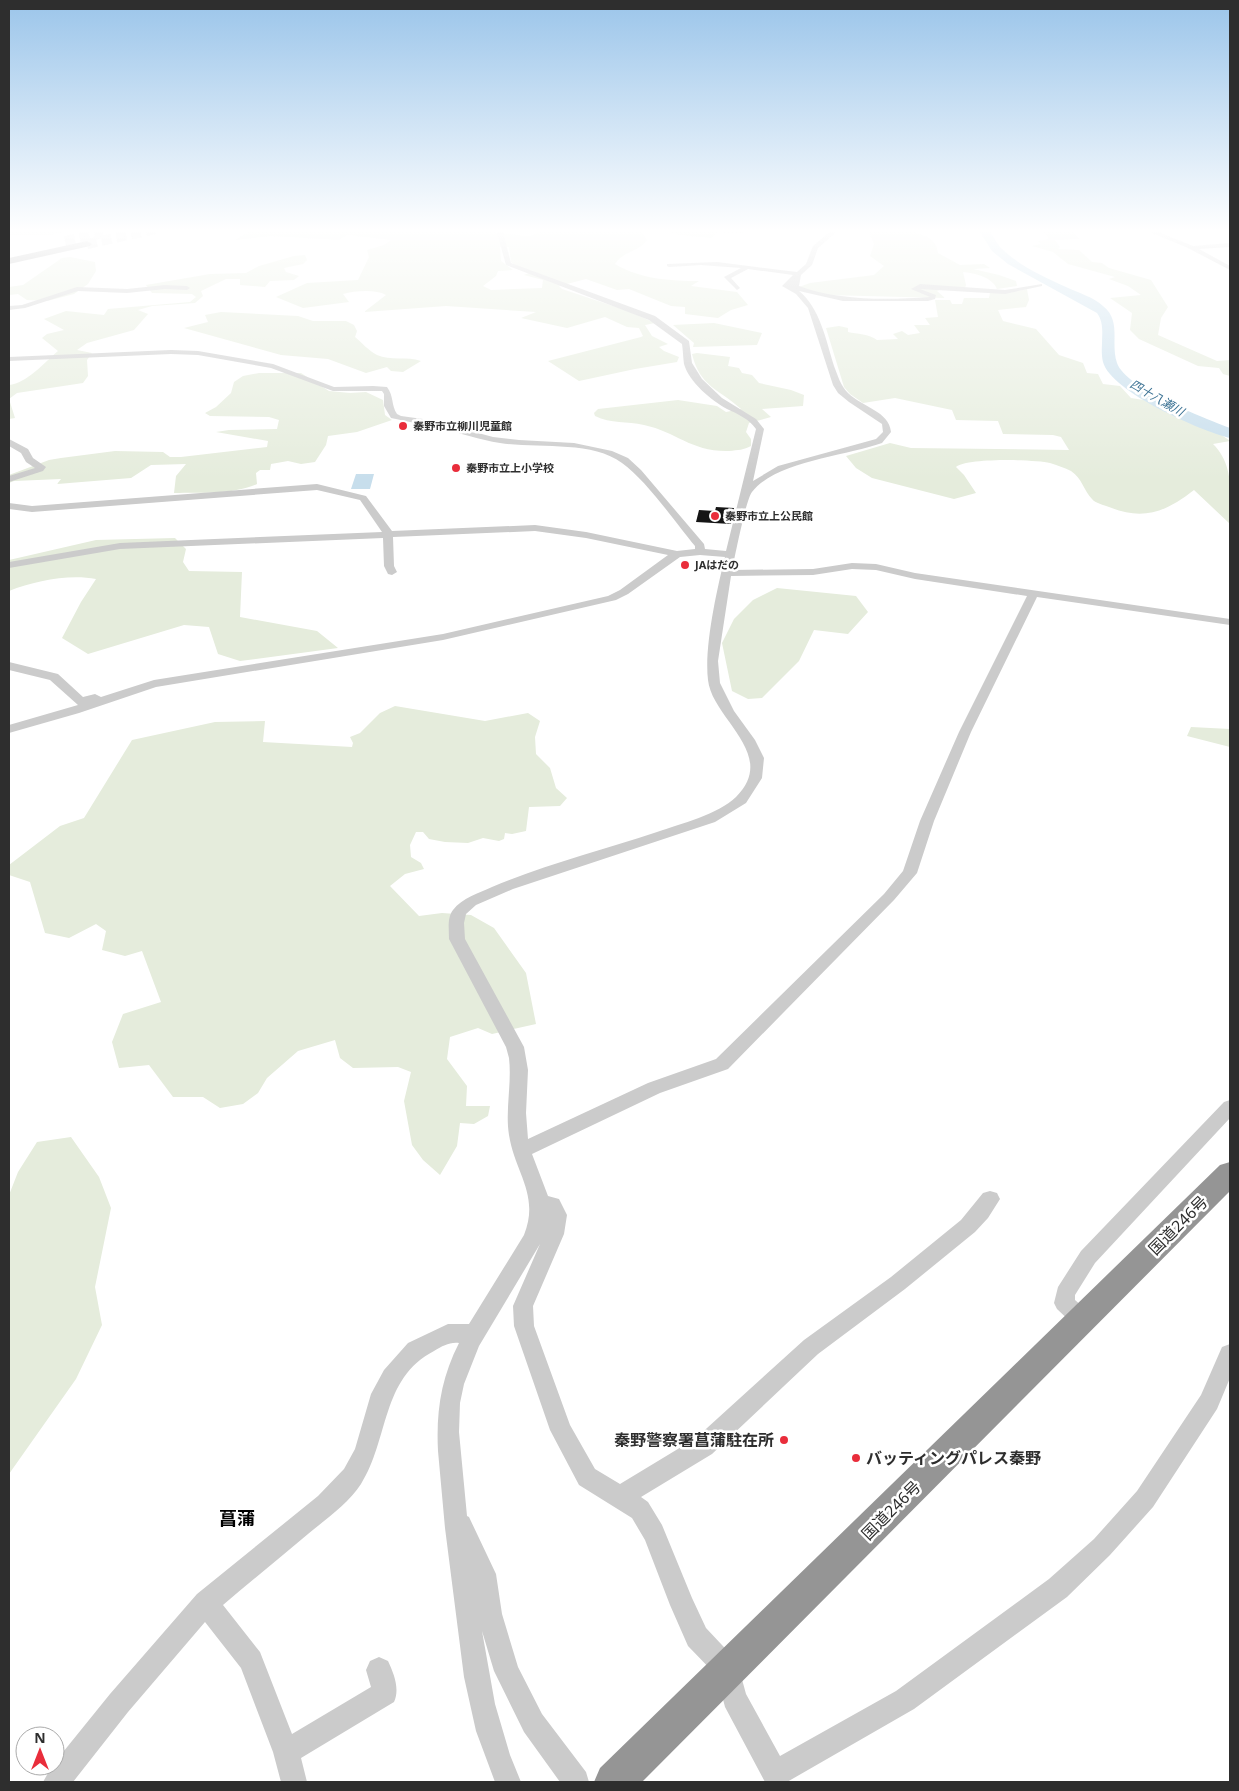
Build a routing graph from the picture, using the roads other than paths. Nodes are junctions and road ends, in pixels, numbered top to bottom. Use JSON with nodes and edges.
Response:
{"nodes":[{"id":1,"x":638,"y":313,"type":"edge"},
{"id":2,"x":813,"y":313,"type":"edge"},
{"id":3,"x":9,"y":359,"type":"edge"},
{"id":4,"x":9,"y":442,"type":"edge"},
{"id":5,"x":9,"y":479,"type":"edge"},
{"id":6,"x":746,"y":492,"type":"junction"},
{"id":7,"x":9,"y":506,"type":"edge"},
{"id":8,"x":388,"y":534,"type":"junction"},
{"id":9,"x":700,"y":552,"type":"junction"},
{"id":10,"x":677,"y":554,"type":"junction"},
{"id":11,"x":730,"y":554,"type":"junction"},
{"id":12,"x":9,"y":565,"type":"edge"},
{"id":13,"x":392,"y":572,"type":"dead end"},
{"id":14,"x":726,"y":574,"type":"junction"},
{"id":15,"x":1033,"y":594,"type":"junction"},
{"id":16,"x":1230,"y":622,"type":"edge"},
{"id":17,"x":9,"y":666,"type":"edge"},
{"id":18,"x":154,"y":684,"type":"junction"},
{"id":19,"x":9,"y":730,"type":"edge"},
{"id":20,"x":1230,"y":1107,"type":"edge"},
{"id":21,"x":523,"y":1150,"type":"junction"},
{"id":22,"x":1230,"y":1173,"type":"edge"},
{"id":23,"x":990,"y":1199,"type":"dead end"},
{"id":24,"x":540,"y":1202,"type":"junction"},
{"id":25,"x":1083,"y":1320,"type":"junction"},
{"id":26,"x":476,"y":1334,"type":"junction"},
{"id":27,"x":1230,"y":1354,"type":"edge"},
{"id":28,"x":619,"y":1498,"type":"junction"},
{"id":29,"x":455,"y":1512,"type":"junction"},
{"id":30,"x":206,"y":1603,"type":"junction"},
{"id":31,"x":379,"y":1670,"type":"dead end"},
{"id":32,"x":728,"y":1670,"type":"junction"},
{"id":33,"x":286,"y":1752,"type":"junction"},
{"id":34,"x":773,"y":1778,"type":"edge"},
{"id":35,"x":56,"y":1782,"type":"edge"},
{"id":36,"x":294,"y":1782,"type":"edge"},
{"id":37,"x":508,"y":1782,"type":"edge"},
{"id":38,"x":576,"y":1782,"type":"edge"},
{"id":39,"x":614,"y":1782,"type":"edge"}],
"edges":[{"from":1,"to":6,"type":"street"},
{"from":2,"to":6,"type":"street"},
{"from":3,"to":9,"type":"street"},
{"from":4,"to":5,"type":"street"},
{"from":6,"to":11,"type":"street"},
{"from":7,"to":8,"type":"street"},
{"from":8,"to":10,"type":"street"},
{"from":8,"to":12,"type":"street"},
{"from":8,"to":13,"type":"street"},
{"from":9,"to":10,"type":"street"},
{"from":9,"to":11,"type":"street"},
{"from":10,"to":18,"type":"street"},
{"from":11,"to":14,"type":"street"},
{"from":14,"to":15,"type":"street"},
{"from":14,"to":21,"type":"street"},
{"from":15,"to":16,"type":"street"},
{"from":15,"to":21,"type":"street"},
{"from":17,"to":18,"type":"street"},
{"from":18,"to":19,"type":"street"},
{"from":20,"to":25,"type":"street"},
{"from":21,"to":24,"type":"street"},
{"from":22,"to":25,"type":"highway","name":"国道246号"},
{"from":23,"to":28,"type":"street"},
{"from":24,"to":26,"type":"street"},
{"from":24,"to":28,"type":"street"},
{"from":25,"to":32,"type":"highway","name":"国道246号"},
{"from":26,"to":29,"type":"street"},
{"from":26,"to":30,"type":"street"},
{"from":27,"to":34,"type":"street"},
{"from":28,"to":32,"type":"street"},
{"from":29,"to":37,"type":"street"},
{"from":29,"to":38,"type":"street"},
{"from":30,"to":33,"type":"street"},
{"from":30,"to":35,"type":"street"},
{"from":31,"to":33,"type":"street"},
{"from":32,"to":34,"type":"street"},
{"from":32,"to":39,"type":"highway","name":"国道246号"},
{"from":33,"to":36,"type":"street"}]}
